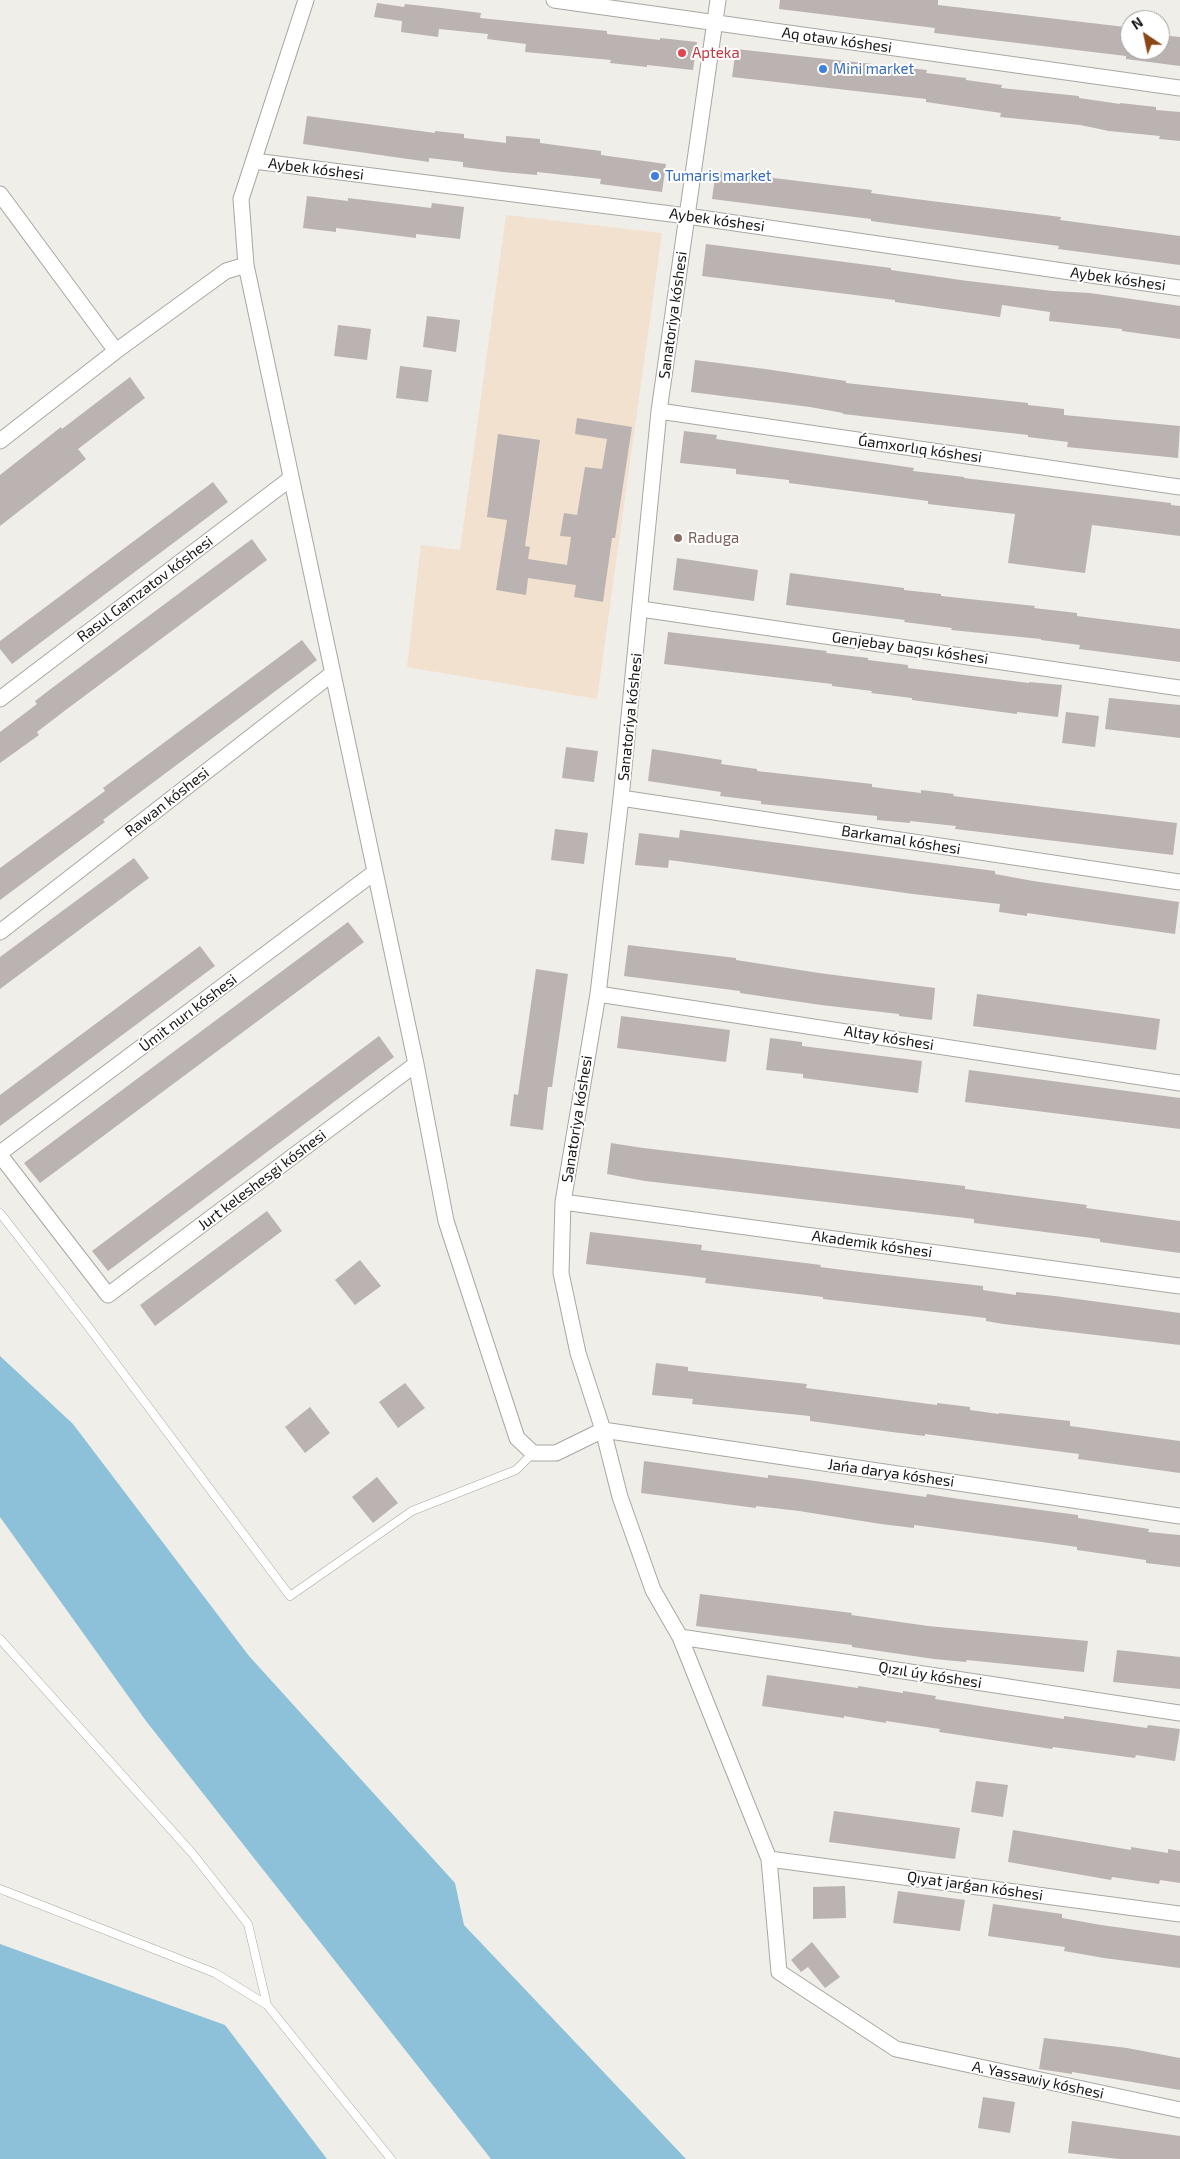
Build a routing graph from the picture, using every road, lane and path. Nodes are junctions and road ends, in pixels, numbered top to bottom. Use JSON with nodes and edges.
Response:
{"nodes":[{"id":1,"x":306,"y":0,"type":"edge"},
{"id":2,"x":554,"y":0,"type":"edge"},
{"id":3,"x":718,"y":0,"type":"edge"},
{"id":4,"x":714,"y":23,"type":"junction"},
{"id":5,"x":1180,"y":88,"type":"edge"},
{"id":6,"x":254,"y":161,"type":"junction"},
{"id":7,"x":0,"y":194,"type":"edge"},
{"id":8,"x":687,"y":216,"type":"junction"},
{"id":9,"x":246,"y":266,"type":"junction"},
{"id":10,"x":1180,"y":288,"type":"edge"},
{"id":11,"x":116,"y":351,"type":"junction"},
{"id":12,"x":660,"y":411,"type":"junction"},
{"id":13,"x":0,"y":441,"type":"edge"},
{"id":14,"x":290,"y":479,"type":"junction"},
{"id":15,"x":1180,"y":487,"type":"edge"},
{"id":16,"x":641,"y":609,"type":"junction"},
{"id":17,"x":333,"y":673,"type":"junction"},
{"id":18,"x":1180,"y":688,"type":"edge"},
{"id":19,"x":0,"y":699,"type":"edge"},
{"id":20,"x":621,"y":798,"type":"junction"},
{"id":21,"x":375,"y":872,"type":"junction"},
{"id":22,"x":1180,"y":882,"type":"edge"},
{"id":23,"x":0,"y":932,"type":"edge"},
{"id":24,"x":598,"y":994,"type":"junction"},
{"id":25,"x":416,"y":1064,"type":"junction"},
{"id":26,"x":1180,"y":1083,"type":"edge"},
{"id":27,"x":0,"y":1154,"type":"edge"},
{"id":28,"x":563,"y":1202,"type":"junction"},
{"id":29,"x":0,"y":1213,"type":"edge"},
{"id":30,"x":1180,"y":1286,"type":"edge"},
{"id":31,"x":603,"y":1430,"type":"junction"},
{"id":32,"x":533,"y":1454,"type":"junction"},
{"id":33,"x":1180,"y":1516,"type":"edge"},
{"id":34,"x":680,"y":1637,"type":"junction"},
{"id":35,"x":0,"y":1639,"type":"edge"},
{"id":36,"x":1180,"y":1713,"type":"edge"},
{"id":37,"x":769,"y":1858,"type":"junction"},
{"id":38,"x":0,"y":1889,"type":"edge"},
{"id":39,"x":1180,"y":1914,"type":"edge"},
{"id":40,"x":267,"y":2004,"type":"junction"},
{"id":41,"x":896,"y":2049,"type":"joint"},
{"id":42,"x":1180,"y":2110,"type":"edge"},
{"id":43,"x":391,"y":2159,"type":"edge"}],
"edges":[{"from":1,"to":6,"type":"street"},
{"from":2,"to":4,"type":"street","name":"Aq otaw kóshesi"},
{"from":3,"to":4,"type":"street","name":"Sanatoriya kóshesi"},
{"from":4,"to":5,"type":"street","name":"Aq otaw kóshesi"},
{"from":4,"to":8,"type":"street","name":"Sanatoriya kóshesi"},
{"from":6,"to":8,"type":"street","name":"Aybek kóshesi"},
{"from":6,"to":9,"type":"street"},
{"from":7,"to":11,"type":"street"},
{"from":8,"to":10,"type":"street","name":"Aybek kóshesi"},
{"from":8,"to":12,"type":"street","name":"Sanatoriya kóshesi"},
{"from":9,"to":11,"type":"street"},
{"from":9,"to":14,"type":"street"},
{"from":11,"to":13,"type":"street"},
{"from":12,"to":15,"type":"street","name":"Ǵamxorlıq kóshesi"},
{"from":12,"to":16,"type":"street","name":"Sanatoriya kóshesi"},
{"from":14,"to":17,"type":"street"},
{"from":14,"to":19,"type":"street","name":"Rasul Gamzatov kóshesi"},
{"from":16,"to":18,"type":"street","name":"Genjebay baqsı kóshesi"},
{"from":16,"to":20,"type":"street","name":"Sanatoriya kóshesi"},
{"from":17,"to":21,"type":"street"},
{"from":17,"to":23,"type":"street","name":"Rawan kóshesi"},
{"from":20,"to":22,"type":"street","name":"Barkamal kóshesi"},
{"from":20,"to":24,"type":"street","name":"Sanatoriya kóshesi"},
{"from":21,"to":25,"type":"street"},
{"from":21,"to":27,"type":"street","name":"Úmit nurı kóshesi"},
{"from":24,"to":26,"type":"street","name":"Altay kóshesi"},
{"from":24,"to":28,"type":"street","name":"Sanatoriya kóshesi"},
{"from":25,"to":27,"type":"street","name":"Jurt keleshesgi kóshesi"},
{"from":25,"to":32,"type":"street"},
{"from":28,"to":30,"type":"street","name":"Akademik kóshesi"},
{"from":28,"to":31,"type":"street","name":"Sanatoriya kóshesi"},
{"from":29,"to":32,"type":"lane"},
{"from":31,"to":32,"type":"street"},
{"from":31,"to":33,"type":"street","name":"Jańa darya kóshesi"},
{"from":31,"to":34,"type":"street","name":"Sanatoriya kóshesi"},
{"from":34,"to":36,"type":"street","name":"Qızıl úy kóshesi"},
{"from":34,"to":37,"type":"street","name":"Sanatoriya kóshesi"},
{"from":35,"to":40,"type":"lane"},
{"from":37,"to":39,"type":"street","name":"Qıyat jarǵan kóshesi"},
{"from":37,"to":41,"type":"street","name":"Sanatoriya kóshesi"},
{"from":38,"to":40,"type":"lane"},
{"from":40,"to":43,"type":"lane"},
{"from":41,"to":42,"type":"street","name":"A. Yassawiy kóshesi"}]}
